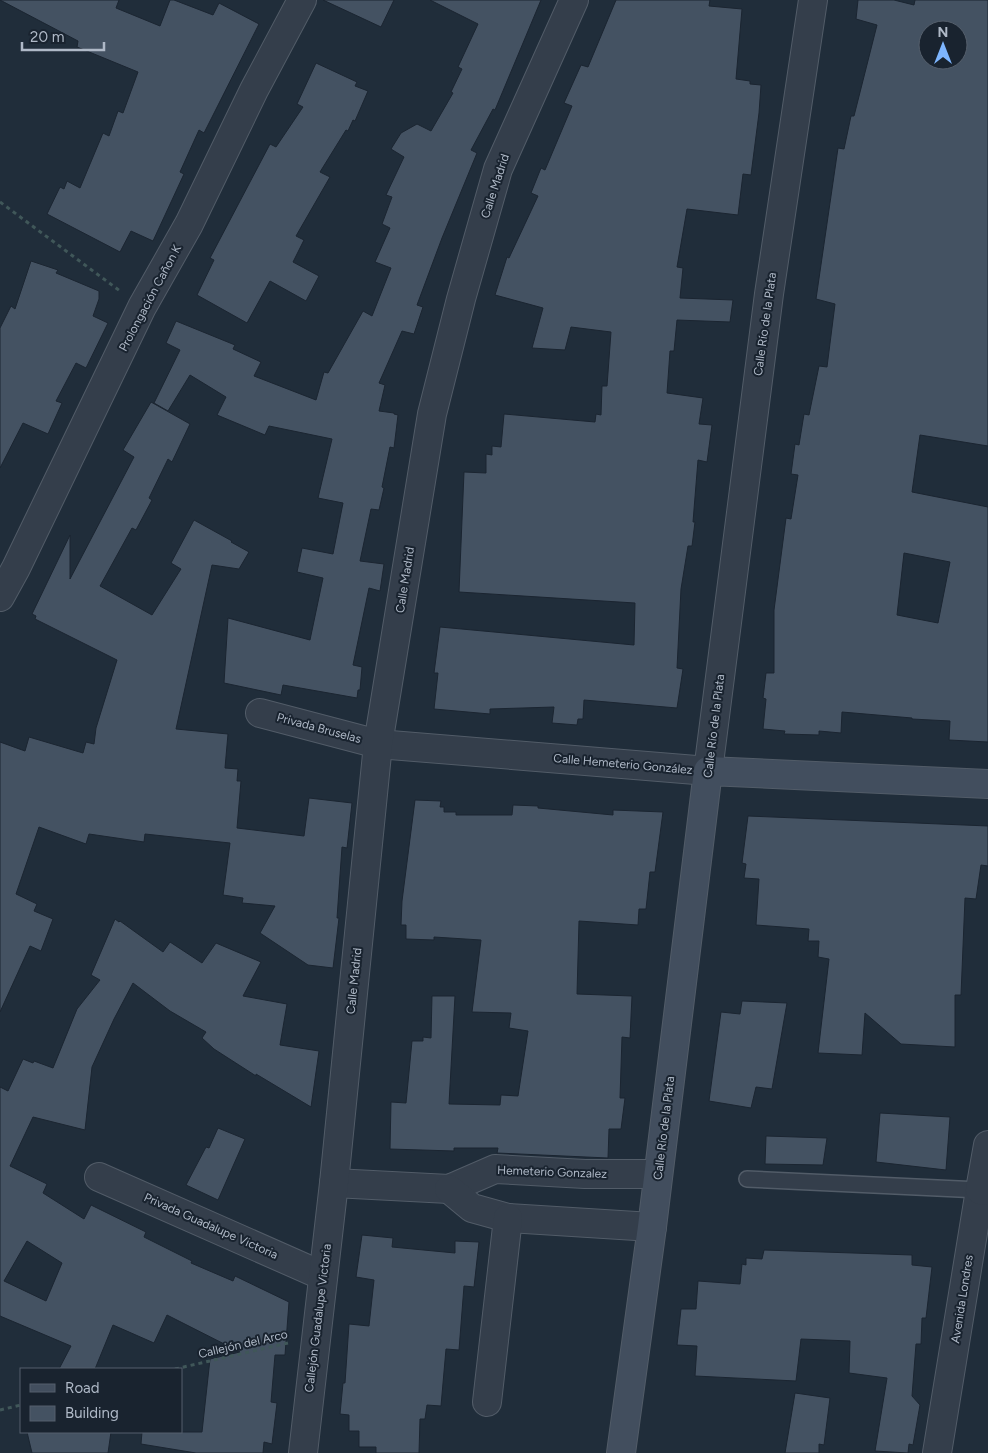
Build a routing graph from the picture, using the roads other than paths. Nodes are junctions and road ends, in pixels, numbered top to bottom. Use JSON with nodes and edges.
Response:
{"nodes":[{"id":1,"x":302,"y":0,"type":"edge"},
{"id":2,"x":574,"y":0,"type":"edge"},
{"id":3,"x":813,"y":0,"type":"edge"},
{"id":4,"x":0,"y":597,"type":"edge"},
{"id":5,"x":260,"y":712,"type":"dead end"},
{"id":6,"x":378,"y":744,"type":"junction"},
{"id":7,"x":708,"y":771,"type":"junction"},
{"id":8,"x":988,"y":784,"type":"edge"},
{"id":9,"x":988,"y":1145,"type":"edge"},
{"id":10,"x":658,"y":1174,"type":"junction"},
{"id":11,"x":100,"y":1177,"type":"dead end"},
{"id":12,"x":747,"y":1179,"type":"dead end"},
{"id":13,"x":334,"y":1183,"type":"junction"},
{"id":14,"x":449,"y":1189,"type":"junction"},
{"id":15,"x":984,"y":1191,"type":"edge"},
{"id":16,"x":508,"y":1218,"type":"junction"},
{"id":17,"x":652,"y":1227,"type":"junction"},
{"id":18,"x":323,"y":1276,"type":"junction"},
{"id":19,"x":488,"y":1402,"type":"dead end"},
{"id":20,"x":303,"y":1453,"type":"edge"},
{"id":21,"x":622,"y":1453,"type":"edge"},
{"id":22,"x":937,"y":1453,"type":"edge"}],
"edges":[{"from":1,"to":4,"type":"street","name":"Prolongación Cañon K"},
{"from":2,"to":6,"type":"street","name":"Calle Madrid"},
{"from":3,"to":7,"type":"street","name":"Calle Río de la Plata"},
{"from":5,"to":6,"type":"street","name":"Privada Bruselas"},
{"from":6,"to":7,"type":"street","name":"Calle Hemeterio González"},
{"from":6,"to":13,"type":"street","name":"Calle Madrid"},
{"from":7,"to":8,"type":"main road","name":"Calle Hemeterio González"},
{"from":7,"to":10,"type":"main road","name":"Calle Río de la Plata"},
{"from":9,"to":15,"type":"street","name":"Avenida Londres"},
{"from":10,"to":14,"type":"street","name":"Hemeterio Gonzalez"},
{"from":10,"to":17,"type":"main road","name":"Calle Río de la Plata"},
{"from":11,"to":18,"type":"street","name":"Privada Guadalupe Victoria"},
{"from":12,"to":15,"type":"lane"},
{"from":13,"to":14,"type":"street","name":"Hemeterio Gonzalez"},
{"from":13,"to":18,"type":"street","name":"Callejón Guadalupe Victoria"},
{"from":14,"to":16,"type":"street"},
{"from":15,"to":22,"type":"street","name":"Avenida Londres"},
{"from":16,"to":17,"type":"street"},
{"from":16,"to":19,"type":"street"},
{"from":17,"to":21,"type":"main road","name":"Calle Río de la Plata"},
{"from":18,"to":20,"type":"street","name":"Callejón Guadalupe Victoria"}]}
